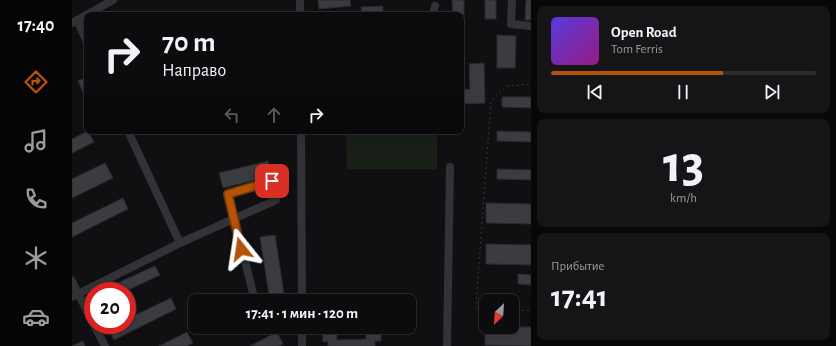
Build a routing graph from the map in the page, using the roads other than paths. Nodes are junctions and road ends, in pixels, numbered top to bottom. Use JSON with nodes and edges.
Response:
{"nodes":[{"id":1,"x":113,"y":0,"type":"edge"},
{"id":2,"x":300,"y":0,"type":"edge"},
{"id":3,"x":512,"y":0,"type":"edge"},
{"id":4,"x":436,"y":6,"type":"dead end"},
{"id":5,"x":91,"y":12,"type":"edge"},
{"id":6,"x":300,"y":12,"type":"edge"},
{"id":7,"x":434,"y":12,"type":"edge"},
{"id":8,"x":84,"y":16,"type":"edge"},
{"id":9,"x":75,"y":21,"type":"edge"},
{"id":10,"x":531,"y":26,"type":"edge"},
{"id":11,"x":84,"y":37,"type":"edge"},
{"id":12,"x":129,"y":134,"type":"edge"},
{"id":13,"x":300,"y":134,"type":"edge"},
{"id":14,"x":450,"y":167,"type":"dead end"},
{"id":15,"x":272,"y":181,"type":"dead end"},
{"id":16,"x":276,"y":200,"type":"dead end"},
{"id":17,"x":234,"y":219,"type":"junction"},
{"id":18,"x":180,"y":243,"type":"junction"},
{"id":19,"x":72,"y":281,"type":"edge"},
{"id":20,"x":253,"y":294,"type":"edge"},
{"id":21,"x":302,"y":294,"type":"edge"},
{"id":22,"x":75,"y":296,"type":"edge"},
{"id":23,"x":84,"y":309,"type":"edge"},
{"id":24,"x":99,"y":334,"type":"edge"},
{"id":25,"x":302,"y":334,"type":"edge"},
{"id":26,"x":105,"y":346,"type":"edge"},
{"id":27,"x":302,"y":346,"type":"edge"},
{"id":28,"x":448,"y":346,"type":"edge"}],
"edges":[{"from":1,"to":5,"type":"street"},
{"from":2,"to":6,"type":"street"},
{"from":3,"to":10,"type":"street"},
{"from":4,"to":7,"type":"street"},
{"from":8,"to":9,"type":"street"},
{"from":9,"to":11,"type":"street"},
{"from":12,"to":18,"type":"street"},
{"from":13,"to":21,"type":"street"},
{"from":14,"to":28,"type":"street"},
{"from":15,"to":17,"type":"street"},
{"from":16,"to":17,"type":"street"},
{"from":17,"to":18,"type":"street"},
{"from":17,"to":20,"type":"street"},
{"from":18,"to":22,"type":"street"},
{"from":19,"to":22,"type":"street"},
{"from":22,"to":23,"type":"street"},
{"from":24,"to":26,"type":"street"},
{"from":25,"to":27,"type":"street"}]}
